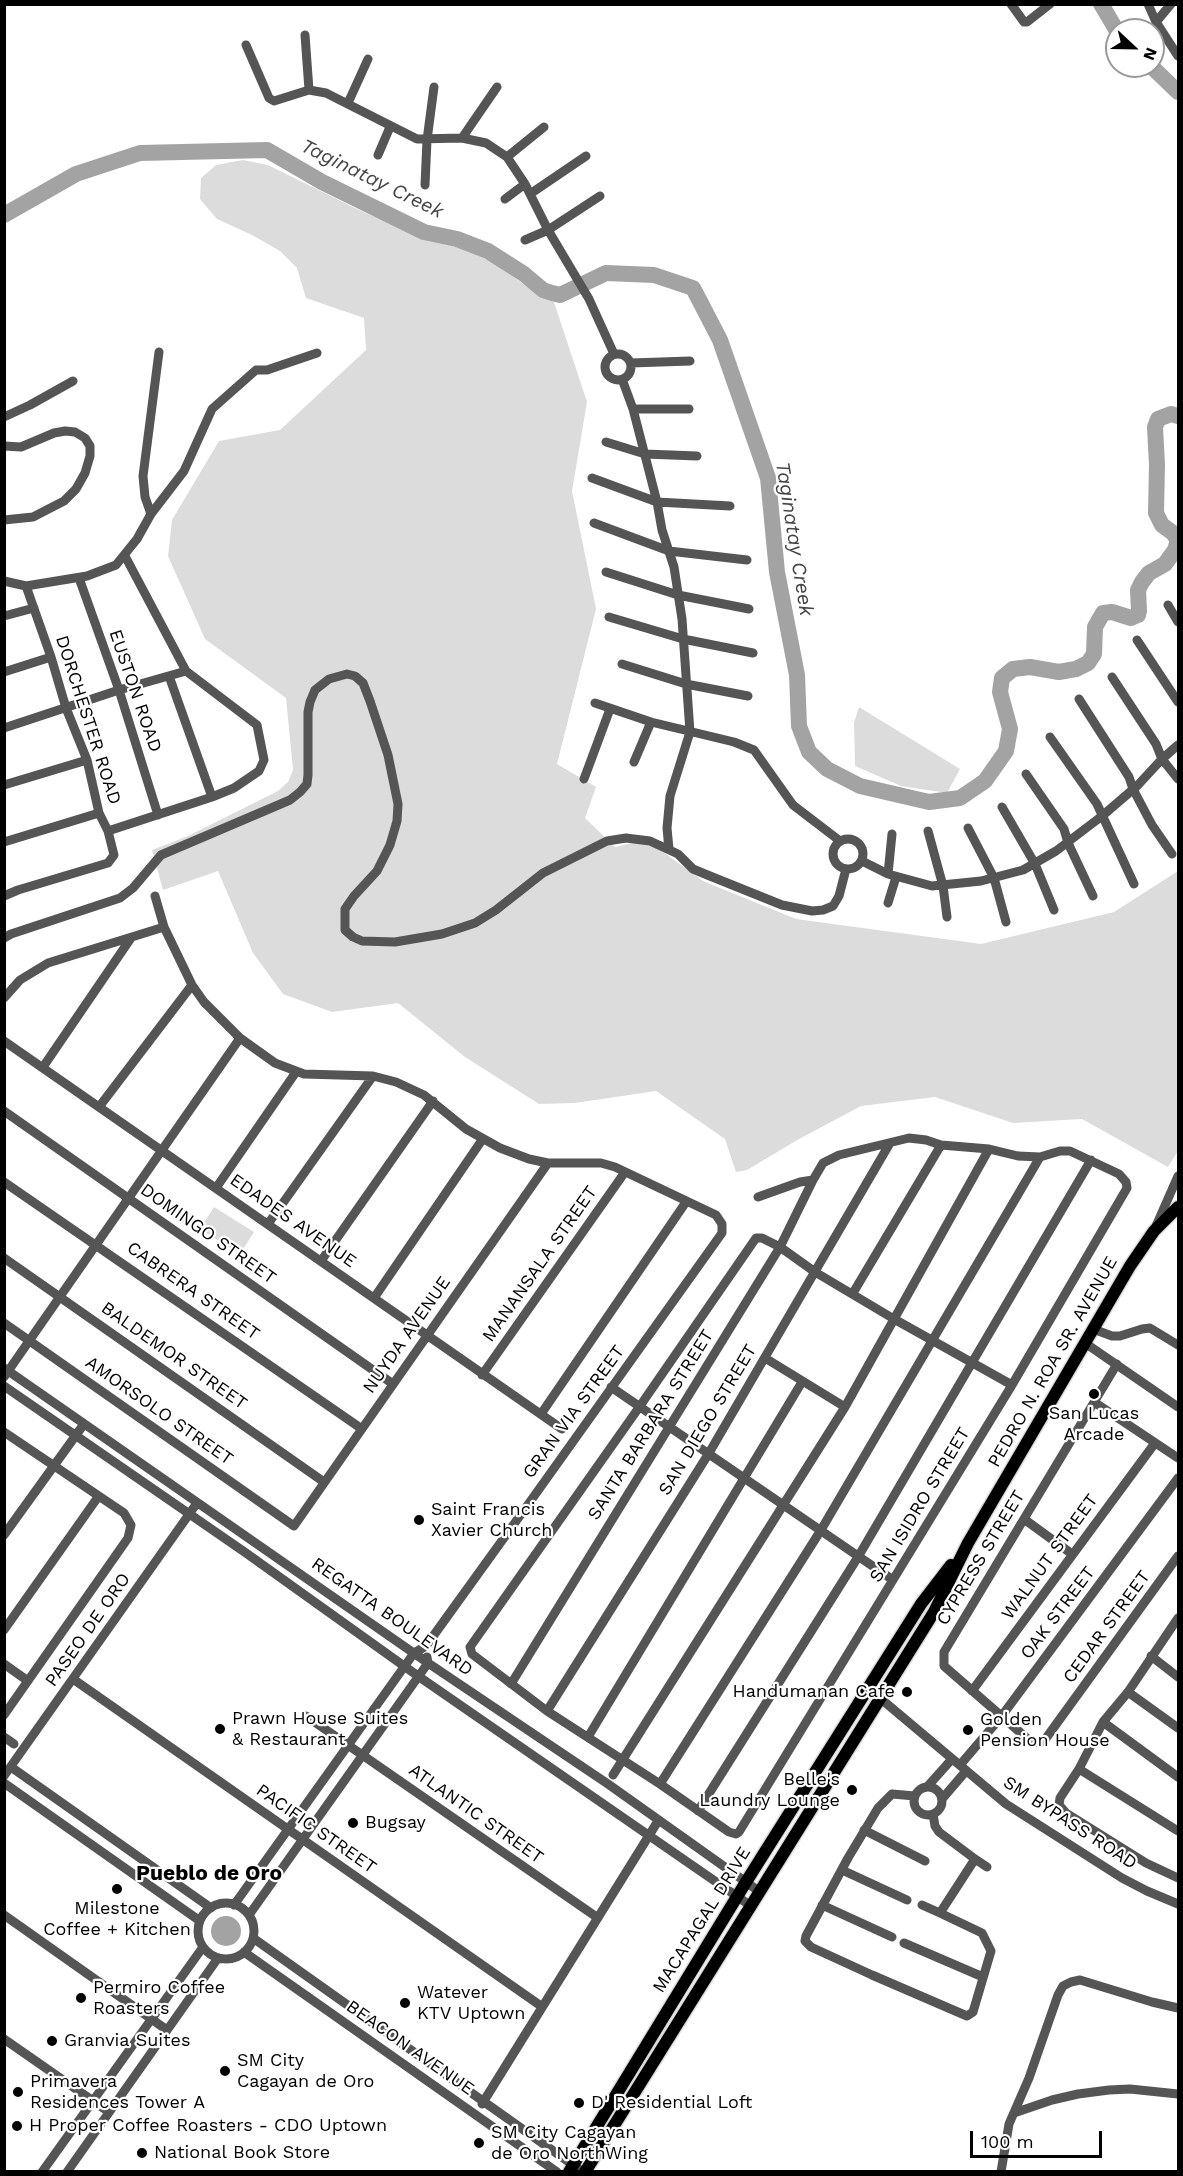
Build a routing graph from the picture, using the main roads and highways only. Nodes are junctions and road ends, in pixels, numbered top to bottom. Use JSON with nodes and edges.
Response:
{"nodes":[{"id":1,"x":1179,"y":1208,"type":"edge"},
{"id":2,"x":968,"y":1543,"type":"junction"},
{"id":3,"x":868,"y":1688,"type":"joint"},
{"id":4,"x":880,"y":1698,"type":"joint"},
{"id":5,"x":578,"y":2170,"type":"edge"}],
"edges":[{"from":1,"to":2,"type":"main road","name":"PEDRO N. ROA SR. AVENUE"},
{"from":2,"to":3,"type":"main road","name":"PEDRO N. ROA SR. AVENUE"},
{"from":2,"to":4,"type":"main road","name":"PEDRO N. ROA SR. AVENUE"},
{"from":3,"to":5,"type":"main road","name":"MACAPAGAL DRIVE"},
{"from":4,"to":5,"type":"main road","name":"MACAPAGAL DRIVE"}]}
